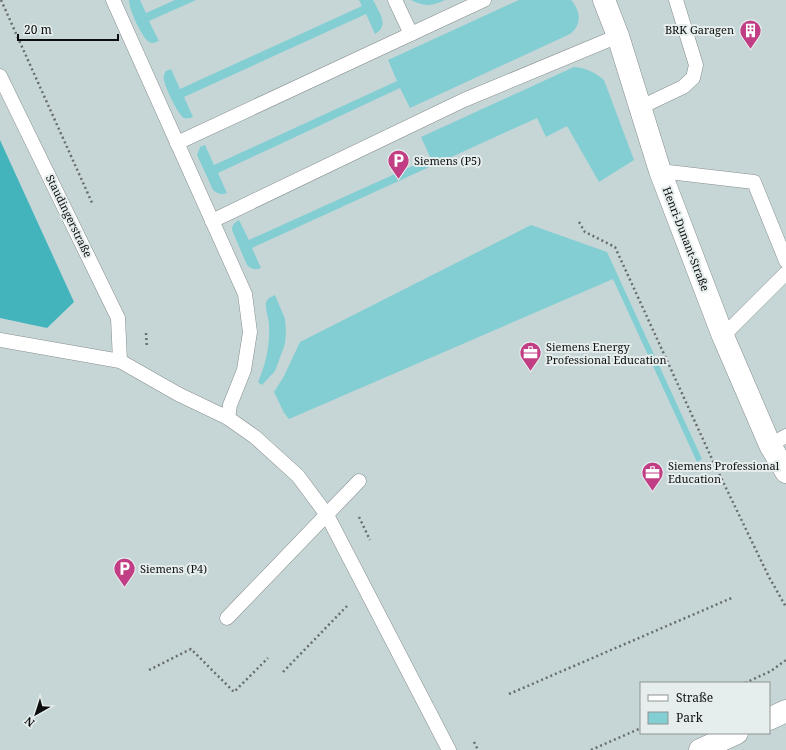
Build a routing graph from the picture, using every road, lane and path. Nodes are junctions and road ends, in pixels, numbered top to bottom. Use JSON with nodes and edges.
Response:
{"nodes":[{"id":1,"x":1,"y":0,"type":"edge"},
{"id":2,"x":113,"y":0,"type":"edge"},
{"id":3,"x":395,"y":0,"type":"edge"},
{"id":4,"x":484,"y":0,"type":"edge"},
{"id":5,"x":604,"y":0,"type":"edge"},
{"id":6,"x":676,"y":0,"type":"edge"},
{"id":7,"x":411,"y":34,"type":"junction"},
{"id":8,"x":618,"y":36,"type":"junction"},
{"id":9,"x":0,"y":76,"type":"edge"},
{"id":10,"x":641,"y":107,"type":"junction"},
{"id":11,"x":177,"y":143,"type":"junction"},
{"id":12,"x":660,"y":171,"type":"junction"},
{"id":13,"x":96,"y":211,"type":"dead end"},
{"id":14,"x":212,"y":220,"type":"junction"},
{"id":15,"x":579,"y":222,"type":"dead end"},
{"id":16,"x":786,"y":261,"type":"edge"},
{"id":17,"x":786,"y":273,"type":"edge"},
{"id":18,"x":145,"y":327,"type":"dead end"},
{"id":19,"x":723,"y":336,"type":"junction"},
{"id":20,"x":0,"y":340,"type":"edge"},
{"id":21,"x":147,"y":354,"type":"dead end"},
{"id":22,"x":120,"y":361,"type":"junction"},
{"id":23,"x":228,"y":418,"type":"junction"},
{"id":24,"x":778,"y":440,"type":"edge"},
{"id":25,"x":786,"y":472,"type":"edge"},
{"id":26,"x":359,"y":481,"type":"dead end"},
{"id":27,"x":327,"y":515,"type":"junction"},
{"id":28,"x":365,"y":588,"type":"junction"},
{"id":29,"x":734,"y":598,"type":"dead end"},
{"id":30,"x":786,"y":606,"type":"edge"},
{"id":31,"x":227,"y":618,"type":"dead end"},
{"id":32,"x":268,"y":658,"type":"dead end"},
{"id":33,"x":786,"y":660,"type":"edge"},
{"id":34,"x":149,"y":670,"type":"dead end"},
{"id":35,"x":283,"y":672,"type":"dead end"},
{"id":36,"x":747,"y":682,"type":"edge"},
{"id":37,"x":508,"y":694,"type":"dead end"},
{"id":38,"x":786,"y":711,"type":"edge"},
{"id":39,"x":770,"y":718,"type":"edge"},
{"id":40,"x":640,"y":728,"type":"edge"},
{"id":41,"x":735,"y":734,"type":"edge"},
{"id":42,"x":449,"y":750,"type":"edge"},
{"id":43,"x":591,"y":750,"type":"edge"},
{"id":44,"x":700,"y":750,"type":"edge"}],
"edges":[{"from":1,"to":13,"type":"path"},
{"from":2,"to":11,"type":"lane"},
{"from":3,"to":7,"type":"lane"},
{"from":4,"to":7,"type":"lane"},
{"from":5,"to":8,"type":"street","name":"Henri-Dunant-Straße"},
{"from":6,"to":10,"type":"lane"},
{"from":7,"to":11,"type":"lane"},
{"from":8,"to":10,"type":"street","name":"Henri-Dunant-Straße"},
{"from":8,"to":14,"type":"lane"},
{"from":9,"to":22,"type":"lane","name":"Staudingerstraße"},
{"from":10,"to":12,"type":"street","name":"Henri-Dunant-Straße"},
{"from":11,"to":14,"type":"lane"},
{"from":12,"to":16,"type":"lane"},
{"from":12,"to":19,"type":"street","name":"Henri-Dunant-Straße"},
{"from":14,"to":23,"type":"lane"},
{"from":15,"to":30,"type":"path"},
{"from":17,"to":19,"type":"lane"},
{"from":18,"to":21,"type":"path"},
{"from":19,"to":24,"type":"street","name":"Henri-Dunant-Straße"},
{"from":20,"to":22,"type":"lane"},
{"from":22,"to":23,"type":"lane"},
{"from":23,"to":27,"type":"lane"},
{"from":24,"to":25,"type":"street","name":"Henri-Dunant-Straße"},
{"from":26,"to":27,"type":"lane"},
{"from":27,"to":28,"type":"lane"},
{"from":27,"to":31,"type":"lane"},
{"from":28,"to":35,"type":"path"},
{"from":28,"to":42,"type":"lane"},
{"from":29,"to":37,"type":"path"},
{"from":32,"to":34,"type":"path"},
{"from":33,"to":36,"type":"path"},
{"from":38,"to":39,"type":"street"},
{"from":40,"to":43,"type":"path"},
{"from":41,"to":44,"type":"street"}]}
